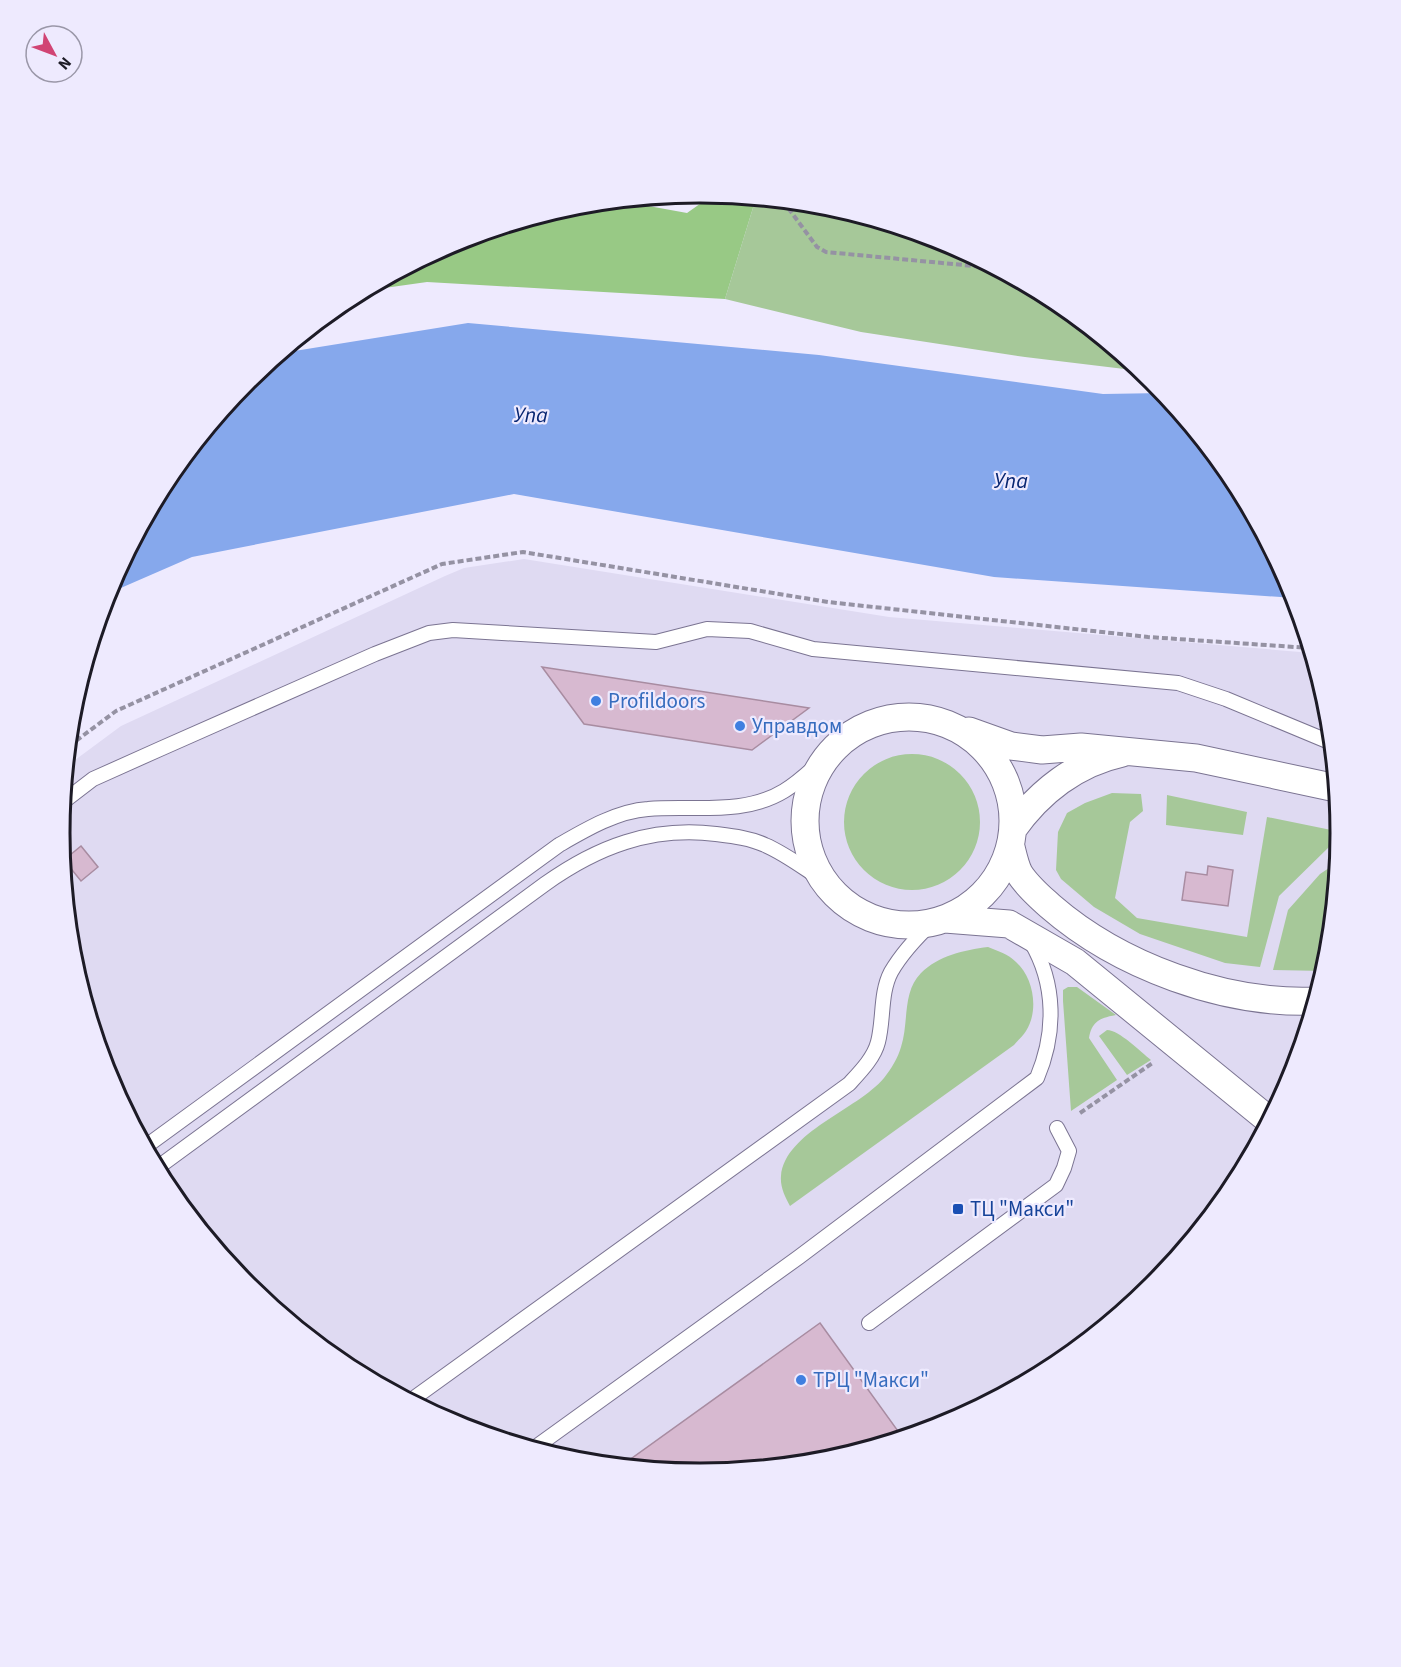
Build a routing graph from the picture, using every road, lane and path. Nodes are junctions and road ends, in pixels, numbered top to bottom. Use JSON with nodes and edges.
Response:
{"nodes":[{"id":1,"x":790,"y":210,"type":"edge"},
{"id":2,"x":975,"y":266,"type":"edge"},
{"id":3,"x":954,"y":725,"type":"junction"},
{"id":4,"x":1323,"y":739,"type":"edge"},
{"id":5,"x":1135,"y":751,"type":"junction"},
{"id":6,"x":830,"y":753,"type":"junction"},
{"id":7,"x":1328,"y":786,"type":"edge"},
{"id":8,"x":72,"y":795,"type":"edge"},
{"id":9,"x":1012,"y":838,"type":"junction"},
{"id":10,"x":824,"y":881,"type":"junction"},
{"id":11,"x":939,"y":920,"type":"junction"},
{"id":12,"x":1025,"y":933,"type":"junction"},
{"id":13,"x":1308,"y":1001,"type":"edge"},
{"id":14,"x":1158,"y":1060,"type":"dead end"},
{"id":15,"x":1080,"y":1113,"type":"dead end"},
{"id":16,"x":1264,"y":1116,"type":"edge"},
{"id":17,"x":1057,"y":1128,"type":"dead end"},
{"id":18,"x":152,"y":1142,"type":"edge"},
{"id":19,"x":164,"y":1163,"type":"edge"},
{"id":20,"x":869,"y":1323,"type":"dead end"},
{"id":21,"x":417,"y":1396,"type":"edge"},
{"id":22,"x":541,"y":1443,"type":"edge"}],
"edges":[{"from":1,"to":2,"type":"path"},
{"from":3,"to":5,"type":"street"},
{"from":3,"to":6,"type":"street"},
{"from":3,"to":9,"type":"street"},
{"from":4,"to":8,"type":"lane"},
{"from":5,"to":7,"type":"street"},
{"from":5,"to":9,"type":"street"},
{"from":6,"to":10,"type":"street"},
{"from":6,"to":18,"type":"lane"},
{"from":9,"to":11,"type":"street"},
{"from":9,"to":13,"type":"street"},
{"from":10,"to":11,"type":"street"},
{"from":10,"to":19,"type":"lane"},
{"from":11,"to":12,"type":"street"},
{"from":11,"to":21,"type":"lane"},
{"from":12,"to":16,"type":"street"},
{"from":12,"to":22,"type":"lane"},
{"from":14,"to":15,"type":"path"},
{"from":17,"to":20,"type":"lane"}]}
